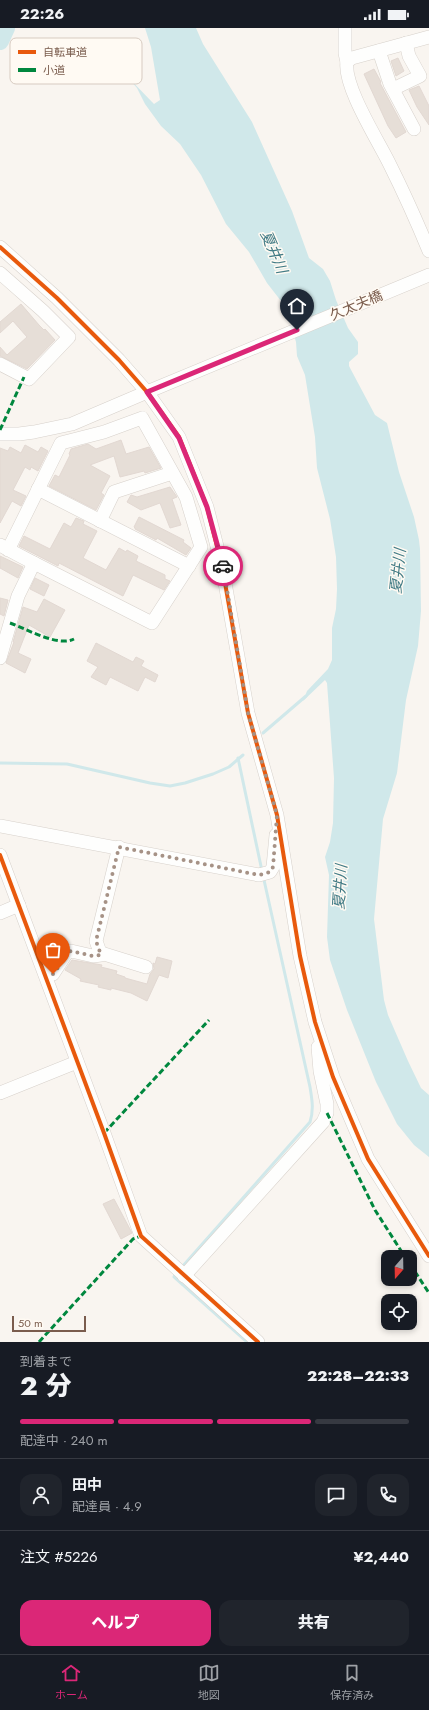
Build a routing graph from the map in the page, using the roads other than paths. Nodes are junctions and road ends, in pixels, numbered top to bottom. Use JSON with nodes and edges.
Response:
{"nodes":[{"id":1,"x":345,"y":28,"type":"edge"},
{"id":2,"x":429,"y":37,"type":"edge"},
{"id":3,"x":406,"y":43,"type":"junction"},
{"id":4,"x":379,"y":51,"type":"junction"},
{"id":5,"x":347,"y":62,"type":"junction"},
{"id":6,"x":393,"y":89,"type":"junction"},
{"id":7,"x":414,"y":129,"type":"dead end"},
{"id":8,"x":0,"y":247,"type":"edge"},
{"id":9,"x":429,"y":251,"type":"edge"},
{"id":10,"x":0,"y":273,"type":"edge"},
{"id":11,"x":429,"y":275,"type":"edge"},
{"id":12,"x":0,"y":364,"type":"edge"},
{"id":13,"x":149,"y":391,"type":"junction"},
{"id":14,"x":0,"y":434,"type":"edge"},
{"id":15,"x":172,"y":473,"type":"junction"},
{"id":16,"x":38,"y":489,"type":"junction"},
{"id":17,"x":100,"y":521,"type":"junction"},
{"id":18,"x":4,"y":547,"type":"edge"},
{"id":19,"x":34,"y":563,"type":"junction"},
{"id":20,"x":189,"y":566,"type":"junction"},
{"id":21,"x":5,"y":627,"type":"edge"},
{"id":22,"x":0,"y":658,"type":"edge"},
{"id":23,"x":277,"y":815,"type":"junction"},
{"id":24,"x":0,"y":826,"type":"edge"},
{"id":25,"x":119,"y":847,"type":"junction"},
{"id":26,"x":0,"y":854,"type":"edge"},
{"id":27,"x":19,"y":906,"type":"junction"},
{"id":28,"x":0,"y":913,"type":"edge"},
{"id":29,"x":101,"y":953,"type":"junction"},
{"id":30,"x":146,"y":967,"type":"dead end"},
{"id":31,"x":45,"y":974,"type":"junction"},
{"id":32,"x":315,"y":1022,"type":"junction"},
{"id":33,"x":77,"y":1062,"type":"junction"},
{"id":34,"x":0,"y":1092,"type":"edge"},
{"id":35,"x":429,"y":1256,"type":"edge"},
{"id":36,"x":184,"y":1276,"type":"junction"},
{"id":37,"x":258,"y":1342,"type":"edge"}],
"edges":[{"from":1,"to":5,"type":"street"},
{"from":2,"to":3,"type":"street"},
{"from":3,"to":4,"type":"street"},
{"from":3,"to":6,"type":"street"},
{"from":4,"to":5,"type":"street"},
{"from":4,"to":6,"type":"street"},
{"from":5,"to":9,"type":"street"},
{"from":6,"to":7,"type":"street"},
{"from":8,"to":13,"type":"street"},
{"from":10,"to":12,"type":"street"},
{"from":11,"to":13,"type":"street","name":"久太夫橋"},
{"from":13,"to":14,"type":"street","name":"久太夫橋"},
{"from":13,"to":23,"type":"street"},
{"from":15,"to":16,"type":"street"},
{"from":15,"to":17,"type":"street"},
{"from":15,"to":20,"type":"street"},
{"from":16,"to":17,"type":"street"},
{"from":16,"to":18,"type":"street"},
{"from":17,"to":20,"type":"street"},
{"from":18,"to":19,"type":"street"},
{"from":19,"to":20,"type":"street"},
{"from":19,"to":21,"type":"street"},
{"from":21,"to":22,"type":"street"},
{"from":23,"to":25,"type":"street"},
{"from":23,"to":32,"type":"street"},
{"from":24,"to":25,"type":"street"},
{"from":25,"to":29,"type":"street"},
{"from":26,"to":27,"type":"street"},
{"from":27,"to":28,"type":"street"},
{"from":27,"to":31,"type":"street"},
{"from":29,"to":30,"type":"street"},
{"from":29,"to":31,"type":"street"},
{"from":31,"to":33,"type":"street"},
{"from":32,"to":35,"type":"street"},
{"from":32,"to":36,"type":"street"},
{"from":33,"to":34,"type":"street"},
{"from":33,"to":36,"type":"street"},
{"from":36,"to":37,"type":"street"}]}
